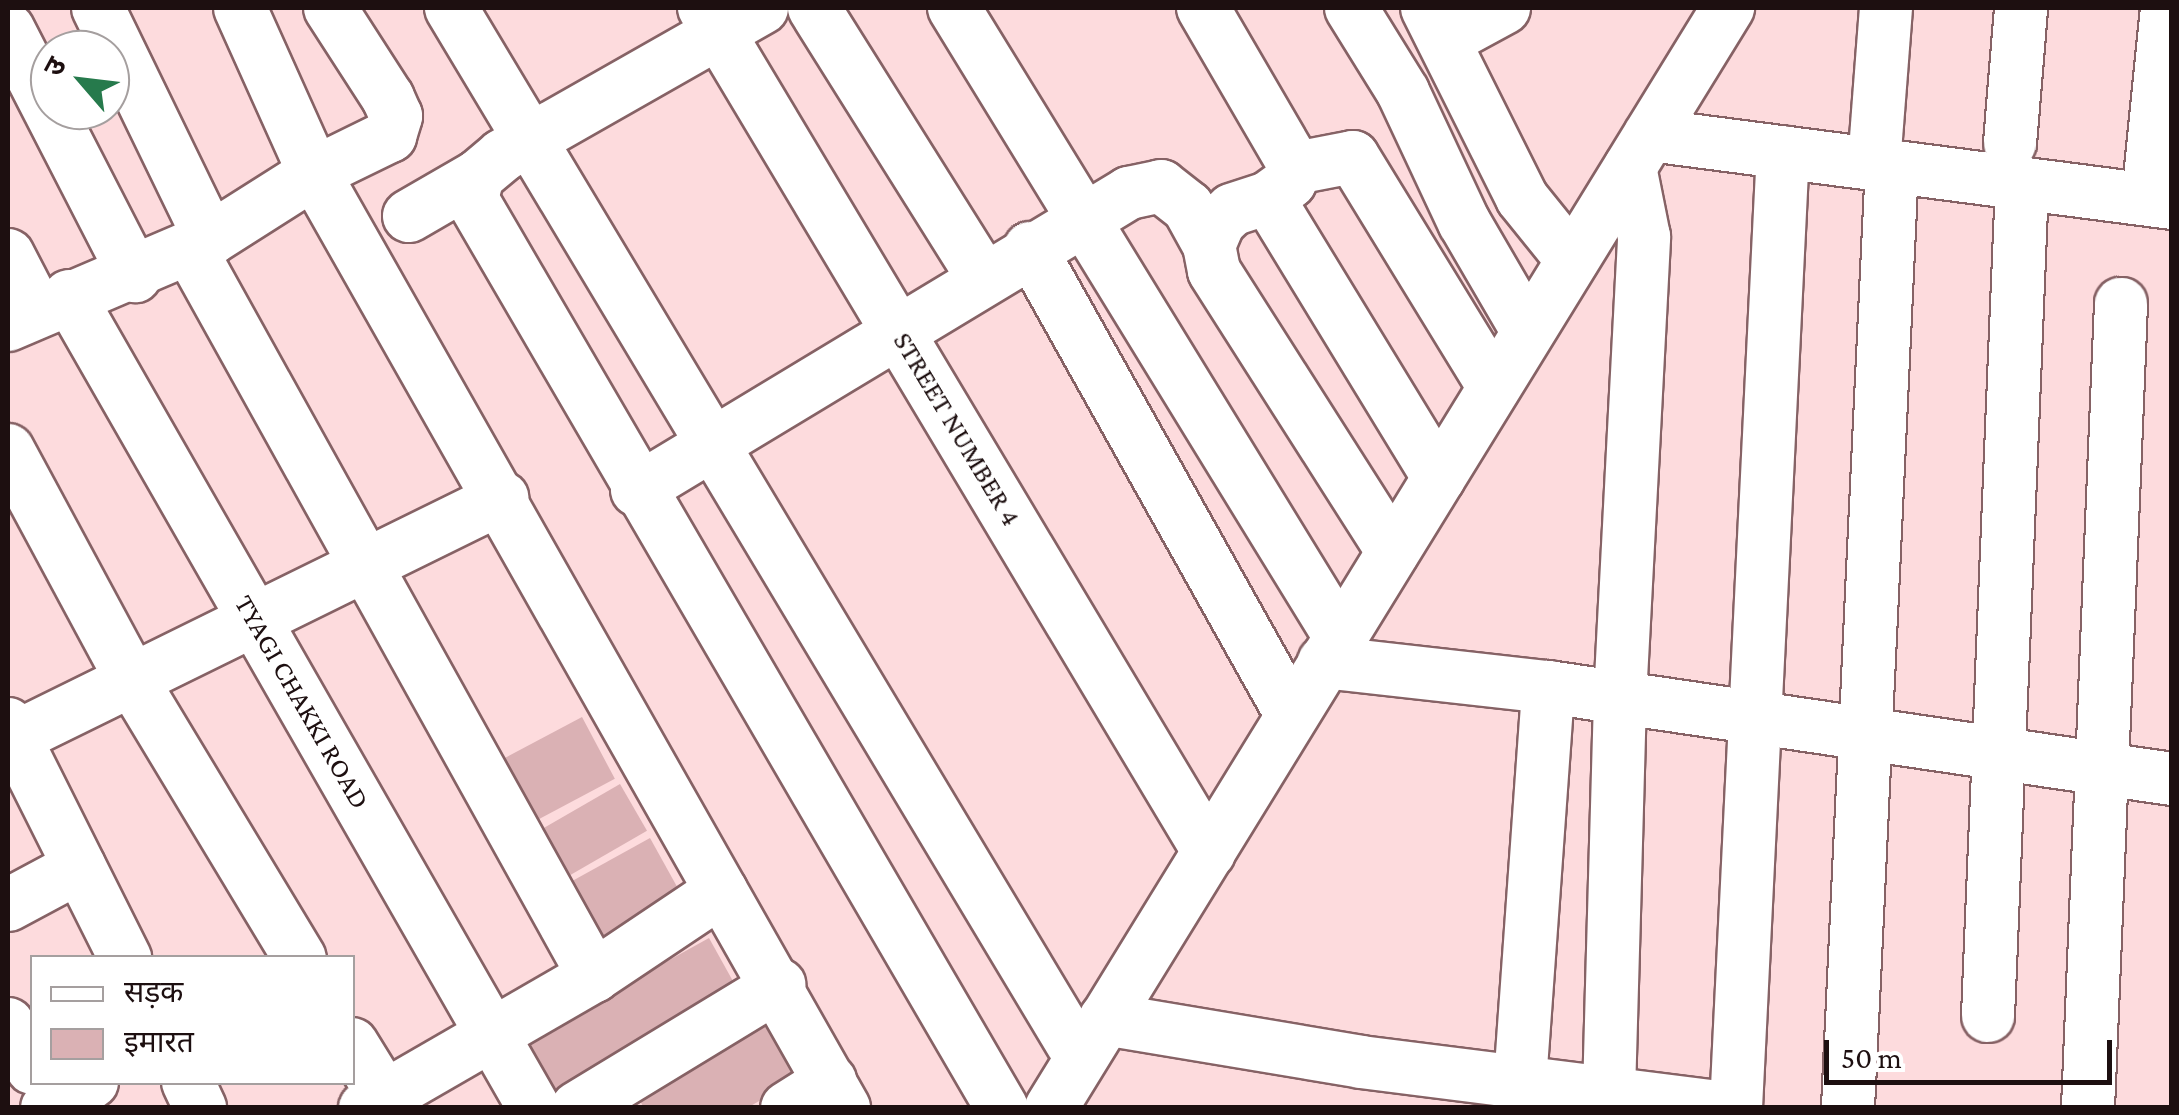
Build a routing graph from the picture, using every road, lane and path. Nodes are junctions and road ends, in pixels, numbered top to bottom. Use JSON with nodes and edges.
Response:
{"nodes":[{"id":1,"x":98,"y":8,"type":"edge"},
{"id":2,"x":240,"y":8,"type":"edge"},
{"id":3,"x":330,"y":8,"type":"edge"},
{"id":4,"x":451,"y":8,"type":"edge"},
{"id":5,"x":814,"y":8,"type":"edge"},
{"id":6,"x":954,"y":8,"type":"edge"},
{"id":7,"x":1203,"y":8,"type":"edge"},
{"id":8,"x":1351,"y":8,"type":"edge"},
{"id":9,"x":1504,"y":8,"type":"edge"},
{"id":10,"x":1728,"y":8,"type":"edge"},
{"id":11,"x":1886,"y":8,"type":"edge"},
{"id":12,"x":2021,"y":8,"type":"edge"},
{"id":13,"x":2166,"y":8,"type":"edge"},
{"id":14,"x":729,"y":16,"type":"edge"},
{"id":15,"x":1437,"y":23,"type":"edge"},
{"id":16,"x":8,"y":29,"type":"edge"},
{"id":17,"x":531,"y":142,"type":"junction"},
{"id":18,"x":1640,"y":151,"type":"junction"},
{"id":19,"x":1783,"y":152,"type":"junction"},
{"id":20,"x":2016,"y":163,"type":"junction"},
{"id":21,"x":1883,"y":165,"type":"junction"},
{"id":22,"x":314,"y":173,"type":"junction"},
{"id":23,"x":478,"y":176,"type":"junction"},
{"id":24,"x":1282,"y":183,"type":"junction"},
{"id":25,"x":2160,"y":201,"type":"edge"},
{"id":26,"x":409,"y":216,"type":"dead end"},
{"id":27,"x":1082,"y":216,"type":"junction"},
{"id":28,"x":200,"y":244,"type":"junction"},
{"id":29,"x":1209,"y":245,"type":"junction"},
{"id":30,"x":1030,"y":248,"type":"junction"},
{"id":31,"x":8,"y":255,"type":"edge"},
{"id":32,"x":1572,"y":260,"type":"junction"},
{"id":33,"x":135,"y":276,"type":"junction"},
{"id":34,"x":982,"y":277,"type":"junction"},
{"id":35,"x":2120,"y":304,"type":"dead end"},
{"id":36,"x":38,"y":311,"type":"edge"},
{"id":37,"x":897,"y":330,"type":"junction"},
{"id":38,"x":1528,"y":332,"type":"junction"},
{"id":39,"x":1494,"y":386,"type":"junction"},
{"id":40,"x":712,"y":444,"type":"junction"},
{"id":41,"x":8,"y":450,"type":"edge"},
{"id":42,"x":1438,"y":478,"type":"junction"},
{"id":43,"x":636,"y":490,"type":"junction"},
{"id":44,"x":502,"y":498,"type":"junction"},
{"id":45,"x":1392,"y":552,"type":"junction"},
{"id":46,"x":363,"y":566,"type":"junction"},
{"id":47,"x":254,"y":620,"type":"junction"},
{"id":48,"x":1332,"y":650,"type":"junction"},
{"id":49,"x":132,"y":680,"type":"junction"},
{"id":50,"x":1548,"y":687,"type":"junction"},
{"id":51,"x":1620,"y":698,"type":"junction"},
{"id":52,"x":1290,"y":712,"type":"junction"},
{"id":53,"x":1751,"y":718,"type":"junction"},
{"id":54,"x":10,"y":734,"type":"edge"},
{"id":55,"x":1864,"y":735,"type":"junction"},
{"id":56,"x":1995,"y":755,"type":"junction"},
{"id":57,"x":2104,"y":772,"type":"junction"},
{"id":58,"x":2172,"y":780,"type":"edge"},
{"id":59,"x":1208,"y":852,"type":"junction"},
{"id":60,"x":79,"y":866,"type":"junction"},
{"id":61,"x":721,"y":892,"type":"junction"},
{"id":62,"x":8,"y":905,"type":"edge"},
{"id":63,"x":124,"y":955,"type":"edge"},
{"id":64,"x":298,"y":955,"type":"edge"},
{"id":65,"x":594,"y":976,"type":"junction"},
{"id":66,"x":779,"y":985,"type":"junction"},
{"id":67,"x":1988,"y":1016,"type":"dead end"},
{"id":68,"x":8,"y":1024,"type":"edge"},
{"id":69,"x":492,"y":1034,"type":"junction"},
{"id":70,"x":1093,"y":1038,"type":"junction"},
{"id":71,"x":355,"y":1052,"type":"edge"},
{"id":72,"x":30,"y":1057,"type":"edge"},
{"id":73,"x":1520,"y":1082,"type":"junction"},
{"id":74,"x":189,"y":1085,"type":"edge"},
{"id":75,"x":1609,"y":1093,"type":"junction"},
{"id":76,"x":820,"y":1099,"type":"edge"},
{"id":77,"x":375,"y":1102,"type":"edge"},
{"id":78,"x":200,"y":1108,"type":"edge"},
{"id":79,"x":534,"y":1108,"type":"edge"},
{"id":80,"x":578,"y":1108,"type":"edge"},
{"id":81,"x":1002,"y":1108,"type":"edge"},
{"id":82,"x":1051,"y":1108,"type":"edge"},
{"id":83,"x":1724,"y":1108,"type":"edge"},
{"id":84,"x":1736,"y":1108,"type":"edge"},
{"id":85,"x":1848,"y":1108,"type":"edge"},
{"id":86,"x":2088,"y":1108,"type":"edge"}],
"edges":[{"from":1,"to":28,"type":"street"},
{"from":2,"to":22,"type":"street"},
{"from":3,"to":22,"type":"street"},
{"from":4,"to":17,"type":"street"},
{"from":5,"to":34,"type":"street"},
{"from":6,"to":27,"type":"street"},
{"from":7,"to":24,"type":"street"},
{"from":8,"to":38,"type":"street"},
{"from":9,"to":15,"type":"street"},
{"from":10,"to":18,"type":"street"},
{"from":11,"to":21,"type":"street"},
{"from":12,"to":20,"type":"street"},
{"from":13,"to":25,"type":"street"},
{"from":14,"to":17,"type":"street"},
{"from":14,"to":37,"type":"street","name":"STREET NUMBER 4"},
{"from":15,"to":32,"type":"street"},
{"from":16,"to":33,"type":"street"},
{"from":17,"to":23,"type":"street"},
{"from":17,"to":40,"type":"street"},
{"from":18,"to":19,"type":"street"},
{"from":18,"to":32,"type":"street"},
{"from":18,"to":51,"type":"street"},
{"from":19,"to":21,"type":"street"},
{"from":19,"to":53,"type":"street"},
{"from":20,"to":21,"type":"street"},
{"from":20,"to":25,"type":"street"},
{"from":20,"to":56,"type":"street"},
{"from":21,"to":55,"type":"street"},
{"from":22,"to":28,"type":"street"},
{"from":22,"to":44,"type":"street"},
{"from":23,"to":26,"type":"street"},
{"from":23,"to":43,"type":"street"},
{"from":24,"to":29,"type":"street"},
{"from":24,"to":39,"type":"street"},
{"from":24,"to":42,"type":"street"},
{"from":27,"to":29,"type":"street"},
{"from":27,"to":30,"type":"street"},
{"from":27,"to":48,"type":"street"},
{"from":28,"to":33,"type":"street"},
{"from":28,"to":46,"type":"street"},
{"from":29,"to":45,"type":"street"},
{"from":30,"to":34,"type":"street"},
{"from":30,"to":52,"type":"street"},
{"from":31,"to":36,"type":"street","name":"TYAGI CHAKKI ROAD"},
{"from":32,"to":38,"type":"street"},
{"from":33,"to":36,"type":"street"},
{"from":34,"to":37,"type":"street"},
{"from":35,"to":57,"type":"street"},
{"from":36,"to":47,"type":"street","name":"TYAGI CHAKKI ROAD"},
{"from":37,"to":40,"type":"street"},
{"from":37,"to":59,"type":"street","name":"STREET NUMBER 4"},
{"from":38,"to":39,"type":"street"},
{"from":39,"to":42,"type":"street"},
{"from":40,"to":43,"type":"street"},
{"from":40,"to":70,"type":"street"},
{"from":41,"to":49,"type":"street"},
{"from":42,"to":45,"type":"street"},
{"from":43,"to":81,"type":"street"},
{"from":44,"to":46,"type":"street"},
{"from":44,"to":61,"type":"street"},
{"from":45,"to":48,"type":"street"},
{"from":46,"to":47,"type":"street"},
{"from":46,"to":65,"type":"street"},
{"from":47,"to":49,"type":"street"},
{"from":47,"to":69,"type":"street","name":"TYAGI CHAKKI ROAD"},
{"from":48,"to":50,"type":"street"},
{"from":48,"to":52,"type":"street"},
{"from":49,"to":54,"type":"street"},
{"from":49,"to":64,"type":"street"},
{"from":50,"to":51,"type":"street"},
{"from":50,"to":73,"type":"street"},
{"from":51,"to":53,"type":"street"},
{"from":51,"to":75,"type":"street"},
{"from":52,"to":59,"type":"street"},
{"from":53,"to":55,"type":"street"},
{"from":53,"to":84,"type":"street"},
{"from":54,"to":60,"type":"street"},
{"from":55,"to":56,"type":"street"},
{"from":55,"to":85,"type":"street"},
{"from":56,"to":57,"type":"street"},
{"from":56,"to":67,"type":"street"},
{"from":57,"to":58,"type":"street"},
{"from":57,"to":86,"type":"street"},
{"from":59,"to":70,"type":"street"},
{"from":60,"to":62,"type":"street"},
{"from":60,"to":63,"type":"street"},
{"from":61,"to":65,"type":"street"},
{"from":61,"to":66,"type":"street"},
{"from":65,"to":69,"type":"street"},
{"from":66,"to":76,"type":"street"},
{"from":66,"to":80,"type":"street"},
{"from":68,"to":72,"type":"street"},
{"from":69,"to":77,"type":"street"},
{"from":69,"to":79,"type":"street","name":"TYAGI CHAKKI ROAD"},
{"from":70,"to":73,"type":"street"},
{"from":70,"to":82,"type":"street"},
{"from":71,"to":77,"type":"street"},
{"from":73,"to":75,"type":"street"},
{"from":74,"to":78,"type":"street"},
{"from":75,"to":83,"type":"street"}]}
